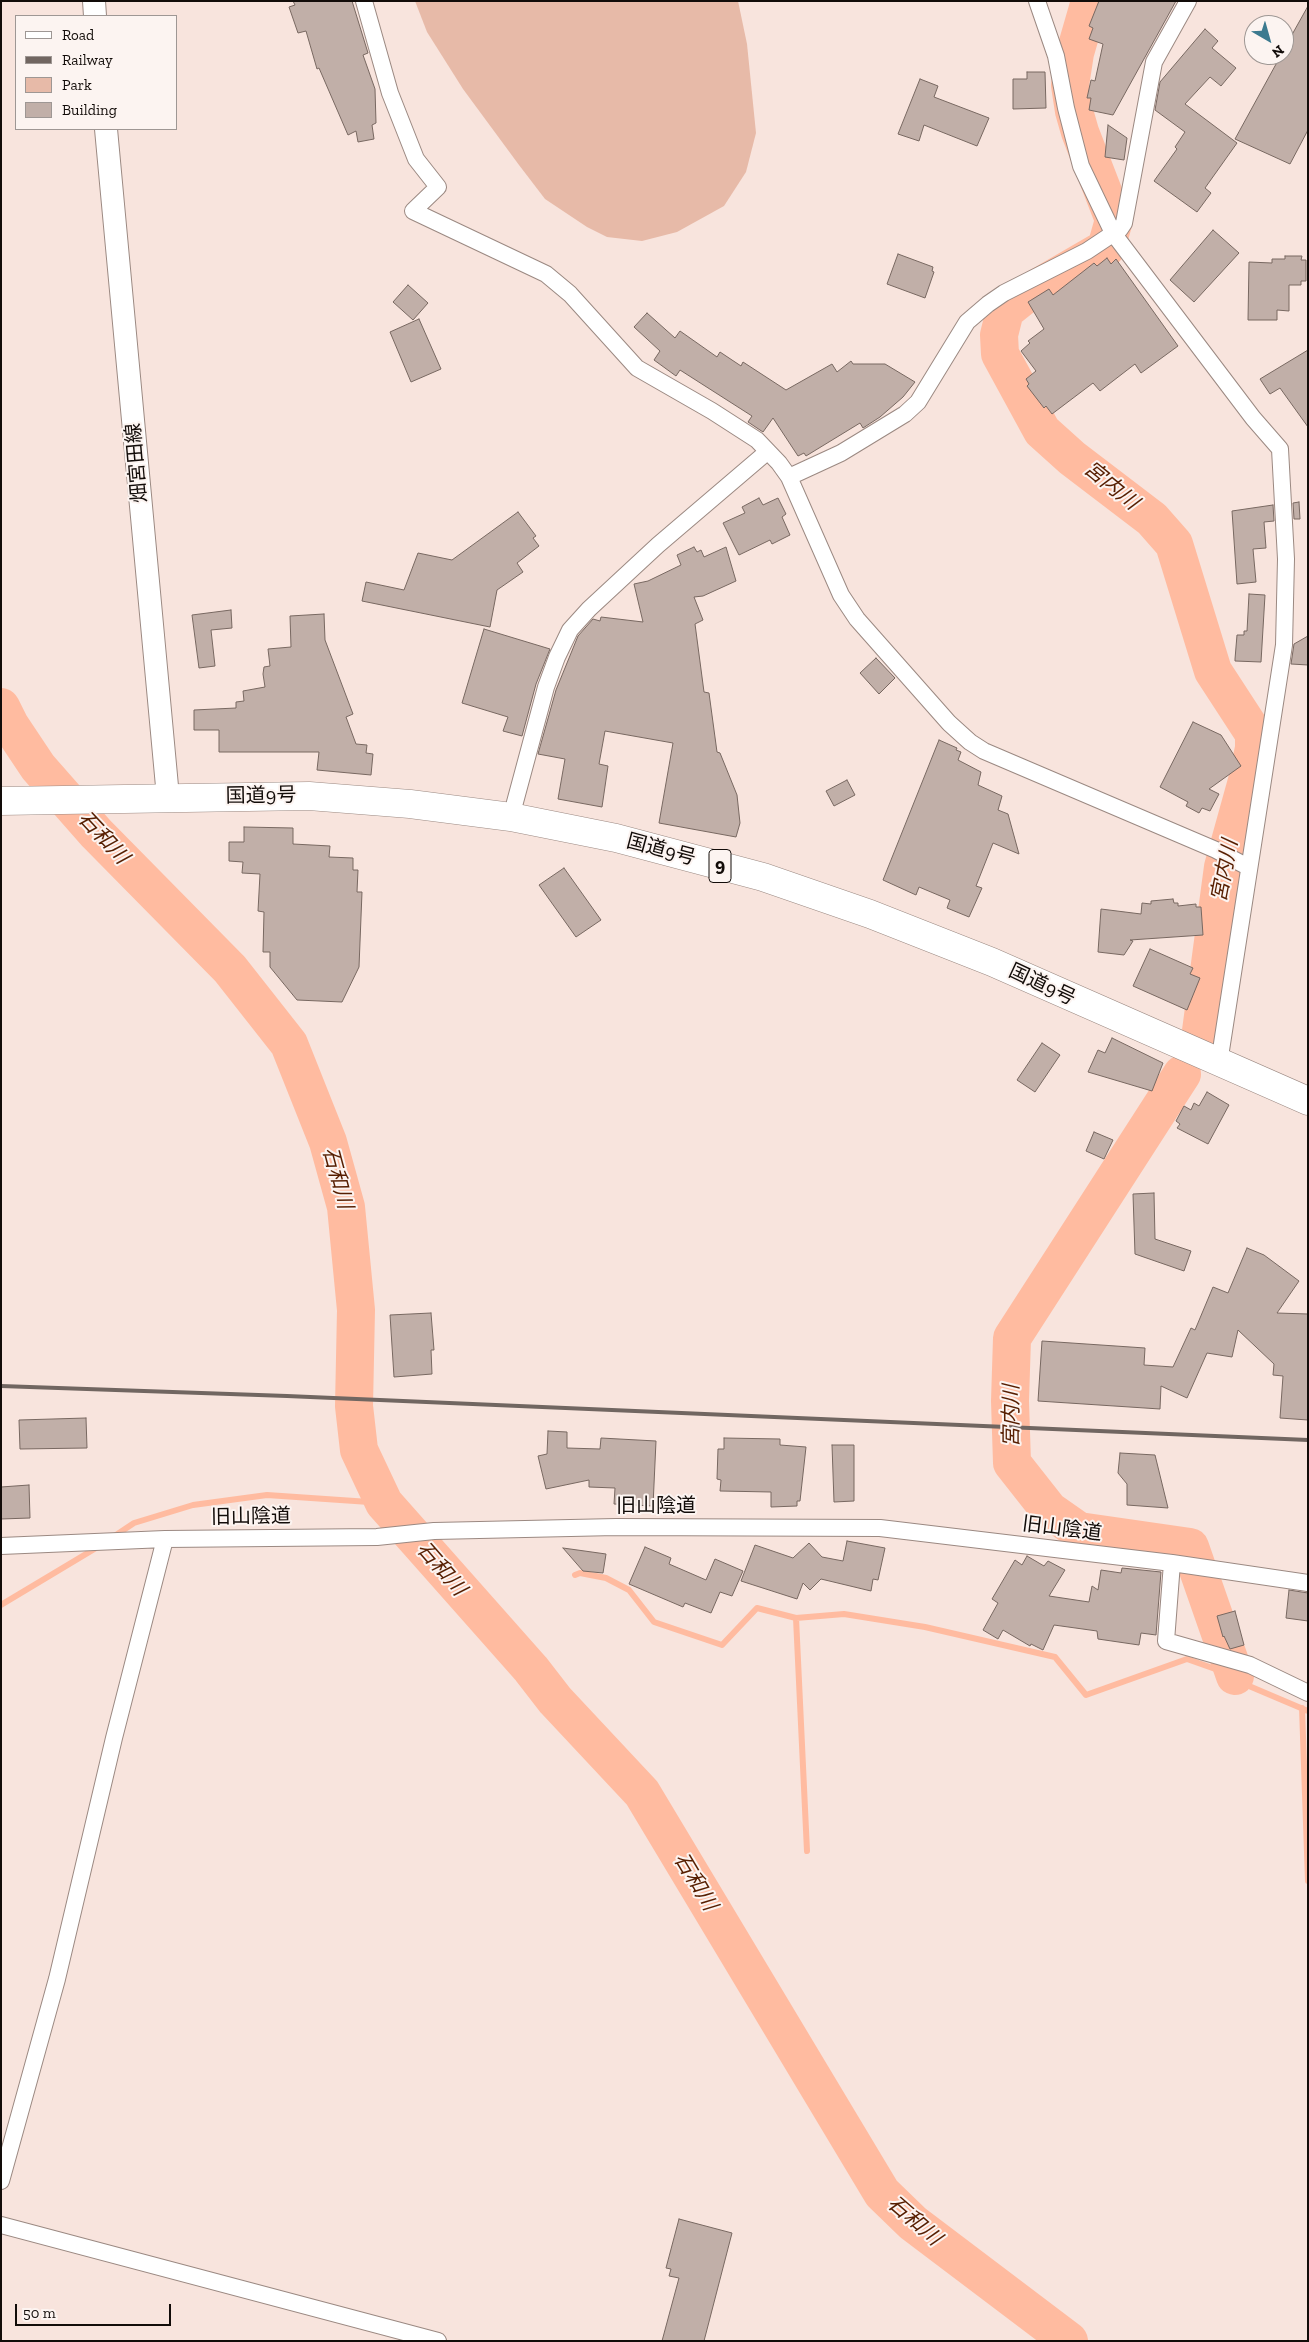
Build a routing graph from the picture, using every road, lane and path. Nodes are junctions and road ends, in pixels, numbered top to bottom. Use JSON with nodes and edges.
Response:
{"nodes":[{"id":1,"x":94,"y":1,"type":"edge"},
{"id":2,"x":364,"y":1,"type":"edge"},
{"id":3,"x":1037,"y":1,"type":"edge"},
{"id":4,"x":1188,"y":1,"type":"edge"},
{"id":5,"x":95,"y":15,"type":"edge"},
{"id":6,"x":106,"y":130,"type":"edge"},
{"id":7,"x":1113,"y":233,"type":"junction"},
{"id":8,"x":767,"y":452,"type":"junction"},
{"id":9,"x":789,"y":477,"type":"junction"},
{"id":10,"x":168,"y":797,"type":"junction"},
{"id":11,"x":1,"y":801,"type":"edge"},
{"id":12,"x":511,"y":817,"type":"junction"},
{"id":13,"x":1248,"y":867,"type":"junction"},
{"id":14,"x":1219,"y":1063,"type":"junction"},
{"id":15,"x":1308,"y":1101,"type":"edge"},
{"id":16,"x":165,"y":1539,"type":"junction"},
{"id":17,"x":1,"y":1546,"type":"edge"},
{"id":18,"x":1172,"y":1564,"type":"junction"},
{"id":19,"x":1308,"y":1583,"type":"edge"},
{"id":20,"x":1308,"y":1693,"type":"edge"},
{"id":21,"x":1,"y":2181,"type":"edge"},
{"id":22,"x":1,"y":2225,"type":"edge"},
{"id":23,"x":438,"y":2341,"type":"edge"}],
"edges":[{"from":1,"to":5,"type":"main road"},
{"from":2,"to":8,"type":"street"},
{"from":3,"to":7,"type":"street"},
{"from":4,"to":7,"type":"street"},
{"from":6,"to":10,"type":"main road","name":"畑宮田線"},
{"from":7,"to":9,"type":"street"},
{"from":7,"to":13,"type":"street"},
{"from":8,"to":9,"type":"street"},
{"from":8,"to":12,"type":"street"},
{"from":9,"to":13,"type":"street"},
{"from":10,"to":11,"type":"highway","name":"国道9号","number":"9"},
{"from":10,"to":12,"type":"highway","name":"国道9号","number":"9"},
{"from":12,"to":14,"type":"highway","name":"国道9号","number":"9"},
{"from":13,"to":14,"type":"street"},
{"from":14,"to":15,"type":"highway","name":"国道9号","number":"9"},
{"from":16,"to":17,"type":"street","name":"旧山陰道"},
{"from":16,"to":18,"type":"street","name":"旧山陰道"},
{"from":16,"to":21,"type":"street"},
{"from":18,"to":19,"type":"street","name":"旧山陰道"},
{"from":18,"to":20,"type":"street"},
{"from":22,"to":23,"type":"street"}]}
